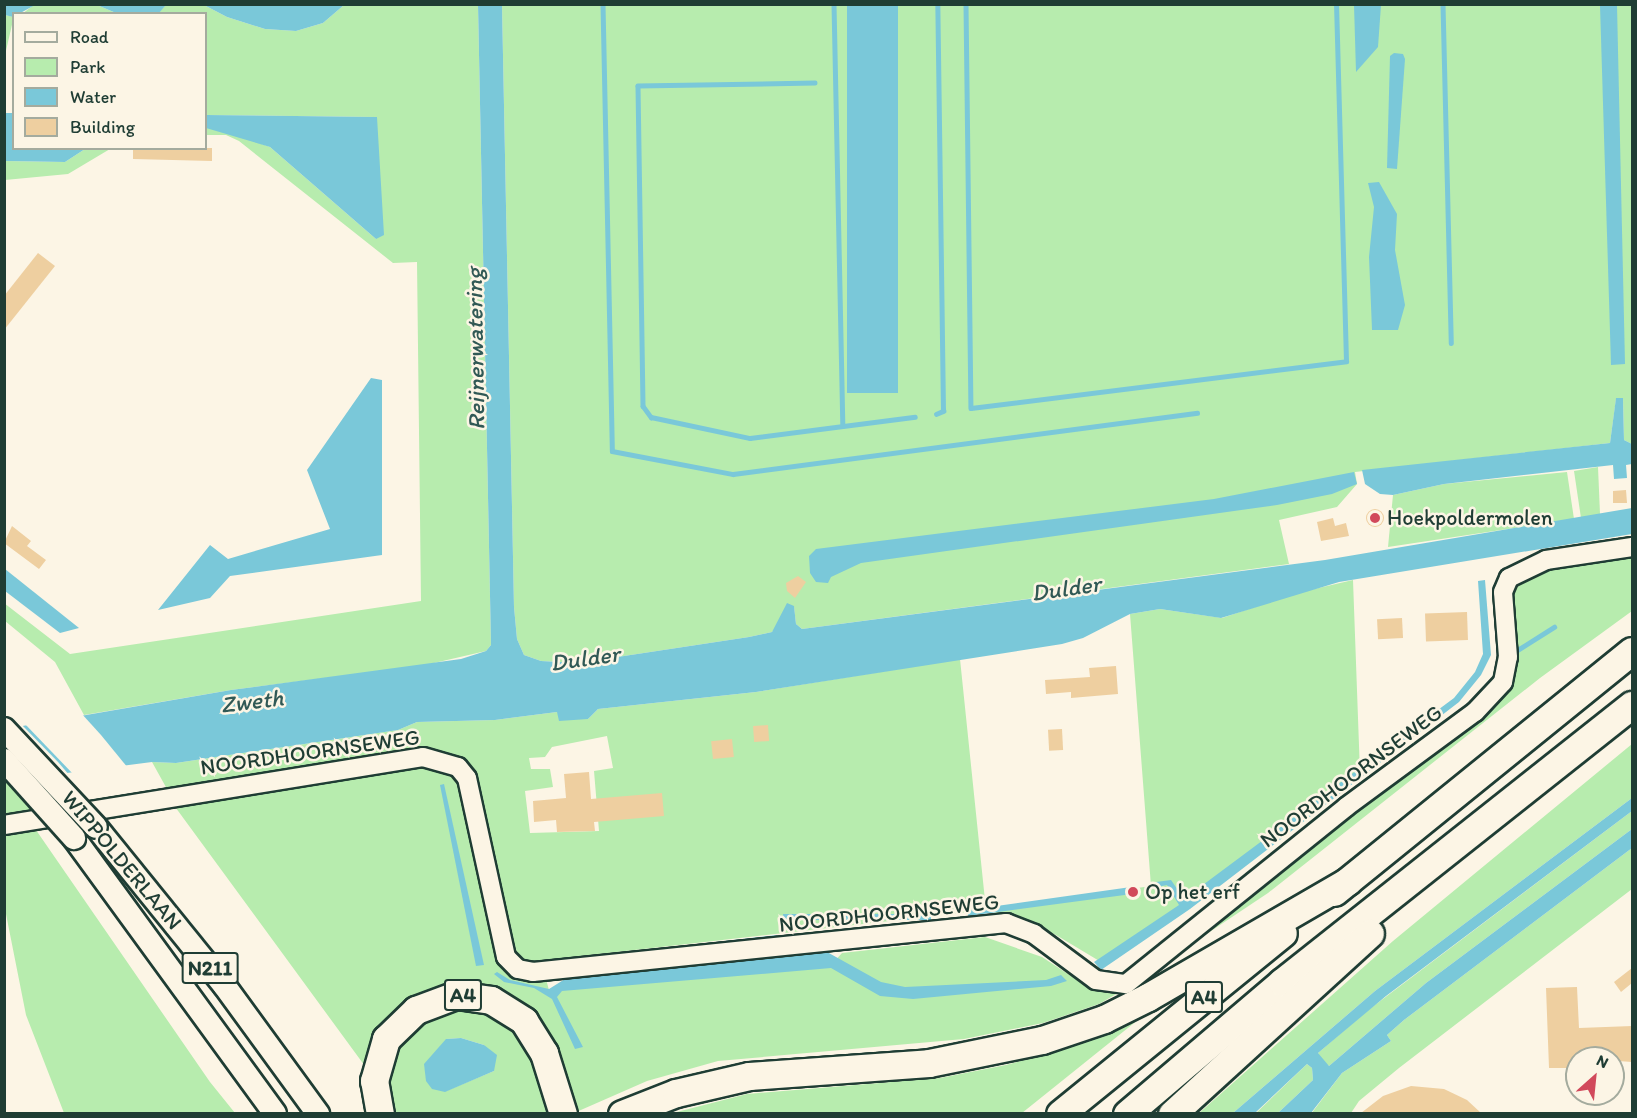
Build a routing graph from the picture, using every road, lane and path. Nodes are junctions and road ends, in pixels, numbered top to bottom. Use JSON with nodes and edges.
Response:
{"nodes":[{"id":1,"x":1632,"y":547,"type":"edge"},
{"id":2,"x":1632,"y":651,"type":"edge"},
{"id":3,"x":1632,"y":705,"type":"edge"},
{"id":4,"x":4,"y":729,"type":"edge"},
{"id":5,"x":4,"y":760,"type":"edge"},
{"id":6,"x":4,"y":825,"type":"edge"},
{"id":7,"x":1480,"y":829,"type":"junction"},
{"id":8,"x":1348,"y":881,"type":"junction"},
{"id":9,"x":275,"y":1113,"type":"edge"},
{"id":10,"x":318,"y":1113,"type":"edge"},
{"id":11,"x":380,"y":1113,"type":"edge"},
{"id":12,"x":563,"y":1113,"type":"edge"},
{"id":13,"x":622,"y":1113,"type":"edge"},
{"id":14,"x":1060,"y":1113,"type":"edge"},
{"id":15,"x":1127,"y":1113,"type":"edge"},
{"id":16,"x":1172,"y":1113,"type":"edge"}],
"edges":[{"from":1,"to":6,"type":"street","name":"NOORDHOORNSEWEG"},
{"from":2,"to":8,"type":"highway","number":"A4"},
{"from":3,"to":7,"type":"highway","number":"A4"},
{"from":4,"to":10,"type":"main road","name":"WIPPOLDERLAAN","number":"N211","bridge":true},
{"from":5,"to":9,"type":"main road","name":"WIPPOLDERLAAN","number":"N211","bridge":true},
{"from":7,"to":15,"type":"highway","number":"A4"},
{"from":7,"to":16,"type":"highway","number":"A4"},
{"from":8,"to":13,"type":"highway","number":"A4"},
{"from":8,"to":14,"type":"highway","number":"A4"},
{"from":11,"to":12,"type":"highway","number":"A4"}]}
